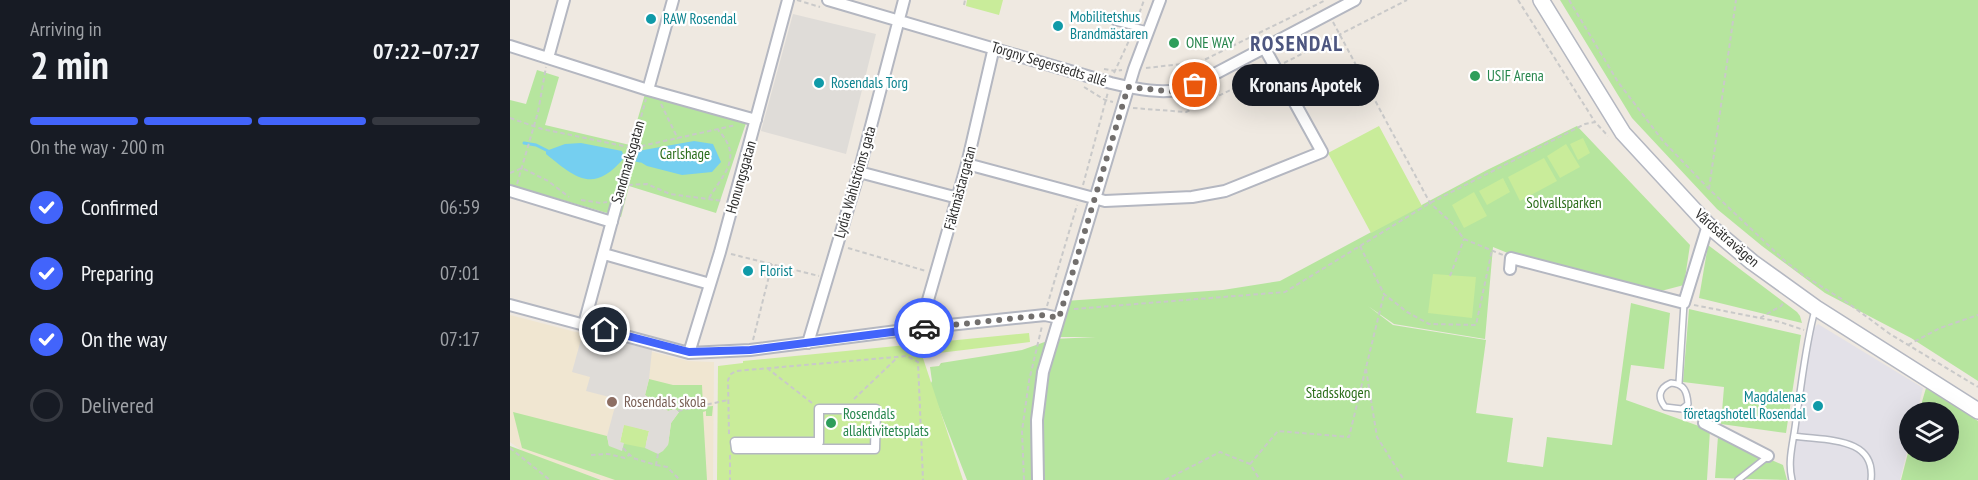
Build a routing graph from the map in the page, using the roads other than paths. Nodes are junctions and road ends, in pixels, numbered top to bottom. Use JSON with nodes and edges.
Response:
{"nodes":[{"id":1,"x":564,"y":0,"type":"edge"},
{"id":2,"x":673,"y":0,"type":"edge"},
{"id":3,"x":788,"y":0,"type":"edge"},
{"id":4,"x":828,"y":0,"type":"edge"},
{"id":5,"x":904,"y":0,"type":"edge"},
{"id":6,"x":1160,"y":0,"type":"edge"},
{"id":7,"x":1355,"y":0,"type":"edge"},
{"id":8,"x":1541,"y":0,"type":"edge"},
{"id":9,"x":900,"y":20,"type":"junction"},
{"id":10,"x":1115,"y":22,"type":"dead end"},
{"id":11,"x":1148,"y":30,"type":"junction"},
{"id":12,"x":510,"y":45,"type":"edge"},
{"id":13,"x":994,"y":47,"type":"junction"},
{"id":14,"x":1265,"y":49,"type":"junction"},
{"id":15,"x":548,"y":58,"type":"junction"},
{"id":16,"x":1128,"y":87,"type":"junction"},
{"id":17,"x":652,"y":91,"type":"junction"},
{"id":18,"x":756,"y":120,"type":"junction"},
{"id":19,"x":967,"y":164,"type":"junction"},
{"id":20,"x":859,"y":172,"type":"junction"},
{"id":21,"x":512,"y":192,"type":"edge"},
{"id":22,"x":958,"y":198,"type":"junction"},
{"id":23,"x":618,"y":199,"type":"road end"},
{"id":24,"x":1095,"y":199,"type":"junction"},
{"id":25,"x":612,"y":222,"type":"junction"},
{"id":26,"x":1708,"y":225,"type":"junction"},
{"id":27,"x":604,"y":254,"type":"junction"},
{"id":28,"x":1510,"y":264,"type":"road end"},
{"id":29,"x":710,"y":284,"type":"junction"},
{"id":30,"x":1684,"y":303,"type":"junction"},
{"id":31,"x":510,"y":305,"type":"edge"},
{"id":32,"x":1816,"y":308,"type":"junction"},
{"id":33,"x":1059,"y":318,"type":"junction"},
{"id":34,"x":584,"y":324,"type":"junction"},
{"id":35,"x":920,"y":328,"type":"junction"},
{"id":36,"x":808,"y":343,"type":"junction"},
{"id":37,"x":689,"y":352,"type":"junction"},
{"id":38,"x":1679,"y":383,"type":"junction"},
{"id":39,"x":819,"y":409,"type":"joint"},
{"id":40,"x":1978,"y":411,"type":"edge"},
{"id":41,"x":1704,"y":423,"type":"dead end"},
{"id":42,"x":1794,"y":436,"type":"junction"},
{"id":43,"x":1768,"y":456,"type":"joint"},
{"id":44,"x":1038,"y":480,"type":"edge"},
{"id":45,"x":1738,"y":480,"type":"edge"},
{"id":46,"x":1792,"y":480,"type":"edge"},
{"id":47,"x":1871,"y":480,"type":"edge"}],
"edges":[{"from":1,"to":15,"type":"street"},
{"from":2,"to":17,"type":"street"},
{"from":3,"to":18,"type":"street","name":"Honungsgatan"},
{"from":4,"to":9,"type":"street","name":"Torgny Segerstedts allé"},
{"from":5,"to":9,"type":"street","name":"Lydia Wahlströms gata"},
{"from":6,"to":11,"type":"street"},
{"from":7,"to":14,"type":"street","name":"Torgny Segerstedts allé"},
{"from":8,"to":26,"type":"main road","name":"Vårdsätravägen"},
{"from":9,"to":13,"type":"street","name":"Torgny Segerstedts allé"},
{"from":9,"to":20,"type":"street","name":"Lydia Wahlströms gata"},
{"from":10,"to":11,"type":"lane"},
{"from":11,"to":16,"type":"street"},
{"from":12,"to":15,"type":"street"},
{"from":13,"to":16,"type":"street","name":"Torgny Segerstedts allé"},
{"from":13,"to":19,"type":"street","name":"Fäktmästargatan"},
{"from":14,"to":16,"type":"street","name":"Torgny Segerstedts allé"},
{"from":14,"to":24,"type":"street"},
{"from":15,"to":17,"type":"street"},
{"from":16,"to":24,"type":"street"},
{"from":17,"to":18,"type":"street"},
{"from":18,"to":29,"type":"street","name":"Honungsgatan"},
{"from":19,"to":22,"type":"street","name":"Fäktmästargatan"},
{"from":19,"to":24,"type":"street"},
{"from":20,"to":22,"type":"street"},
{"from":20,"to":36,"type":"street","name":"Lydia Wahlströms gata"},
{"from":21,"to":25,"type":"street"},
{"from":22,"to":35,"type":"street","name":"Fäktmästargatan"},
{"from":23,"to":25,"type":"street","name":"Sandmarksgatan"},
{"from":24,"to":33,"type":"street"},
{"from":25,"to":27,"type":"street","name":"Sandmarksgatan"},
{"from":26,"to":30,"type":"street"},
{"from":26,"to":32,"type":"main road","name":"Vårdsätravägen"},
{"from":27,"to":29,"type":"street"},
{"from":27,"to":34,"type":"street","name":"Sandmarksgatan"},
{"from":28,"to":30,"type":"street"},
{"from":29,"to":37,"type":"street","name":"Honungsgatan"},
{"from":30,"to":38,"type":"lane"},
{"from":31,"to":34,"type":"street"},
{"from":32,"to":40,"type":"main road","name":"Vårdsätravägen"},
{"from":32,"to":42,"type":"lane"},
{"from":33,"to":35,"type":"street"},
{"from":33,"to":44,"type":"street"},
{"from":34,"to":37,"type":"street"},
{"from":35,"to":36,"type":"street"},
{"from":36,"to":37,"type":"street"},
{"from":38,"to":38,"type":"lane"},
{"from":39,"to":39,"type":"street"},
{"from":41,"to":43,"type":"street"},
{"from":42,"to":46,"type":"lane"},
{"from":42,"to":47,"type":"lane"},
{"from":43,"to":45,"type":"lane"}]}
